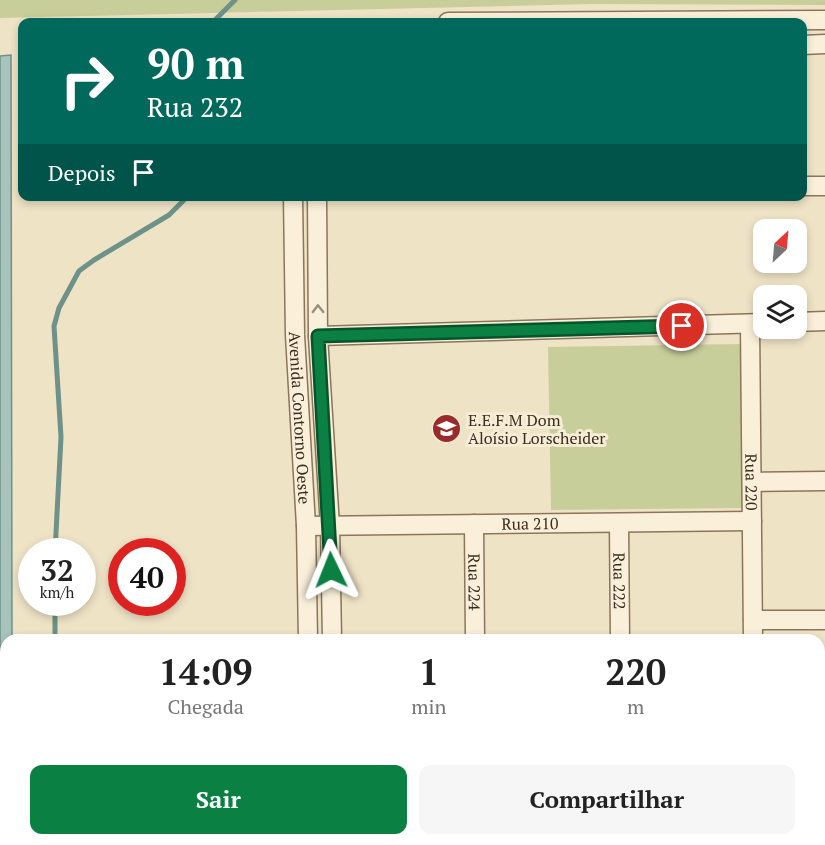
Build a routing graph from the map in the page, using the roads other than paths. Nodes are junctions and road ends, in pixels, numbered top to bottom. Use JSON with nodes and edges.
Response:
{"nodes":[{"id":1,"x":807,"y":20,"type":"edge"},
{"id":2,"x":825,"y":20,"type":"edge"},
{"id":3,"x":825,"y":44,"type":"edge"},
{"id":4,"x":807,"y":45,"type":"edge"},
{"id":5,"x":807,"y":186,"type":"edge"},
{"id":6,"x":825,"y":186,"type":"edge"},
{"id":7,"x":293,"y":201,"type":"edge"},
{"id":8,"x":317,"y":201,"type":"edge"},
{"id":9,"x":825,"y":321,"type":"edge"},
{"id":10,"x":807,"y":322,"type":"edge"},
{"id":11,"x":753,"y":323,"type":"edge"},
{"id":12,"x":318,"y":336,"type":"junction"},
{"id":13,"x":756,"y":339,"type":"edge"},
{"id":14,"x":825,"y":481,"type":"edge"},
{"id":15,"x":752,"y":482,"type":"junction"},
{"id":16,"x":752,"y":521,"type":"junction"},
{"id":17,"x":619,"y":523,"type":"junction"},
{"id":18,"x":474,"y":524,"type":"junction"},
{"id":19,"x":306,"y":526,"type":"junction"},
{"id":20,"x":330,"y":526,"type":"junction"},
{"id":21,"x":753,"y":620,"type":"junction"},
{"id":22,"x":825,"y":620,"type":"edge"},
{"id":23,"x":308,"y":634,"type":"edge"},
{"id":24,"x":332,"y":634,"type":"edge"},
{"id":25,"x":475,"y":634,"type":"edge"},
{"id":26,"x":620,"y":634,"type":"edge"},
{"id":27,"x":753,"y":634,"type":"edge"}],
"edges":[{"from":1,"to":2,"type":"street"},
{"from":3,"to":4,"type":"street"},
{"from":5,"to":6,"type":"street"},
{"from":7,"to":19,"type":"street","name":"Avenida Contorno Oeste"},
{"from":12,"to":8,"type":"street","name":"Avenida Contorno Oeste","one_way":true},
{"from":9,"to":10,"type":"street"},
{"from":11,"to":12,"type":"street"},
{"from":12,"to":20,"type":"street","name":"Avenida Contorno Oeste"},
{"from":13,"to":15,"type":"street","name":"Rua 220"},
{"from":14,"to":15,"type":"street"},
{"from":15,"to":16,"type":"street","name":"Rua 220"},
{"from":16,"to":17,"type":"street","name":"Rua 210"},
{"from":16,"to":21,"type":"street","name":"Rua 220"},
{"from":17,"to":18,"type":"street","name":"Rua 210"},
{"from":17,"to":26,"type":"street","name":"Rua 222"},
{"from":18,"to":20,"type":"street","name":"Rua 210"},
{"from":18,"to":25,"type":"street","name":"Rua 224"},
{"from":19,"to":20,"type":"street","name":"Rua 210"},
{"from":19,"to":23,"type":"street","name":"Avenida Contorno Oeste"},
{"from":20,"to":24,"type":"street","name":"Avenida Contorno Oeste"},
{"from":21,"to":22,"type":"street"},
{"from":21,"to":27,"type":"street","name":"Rua 220"}]}
